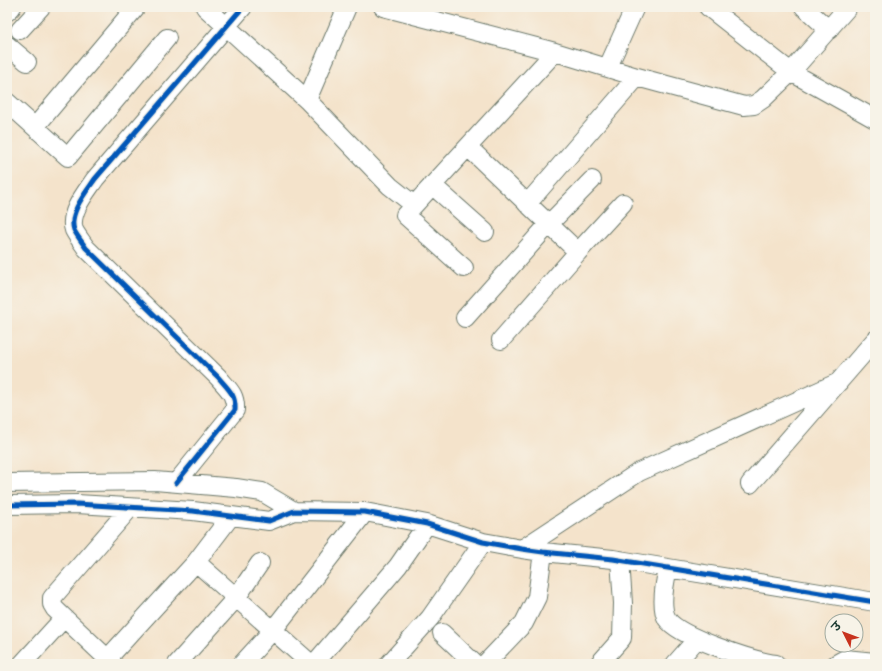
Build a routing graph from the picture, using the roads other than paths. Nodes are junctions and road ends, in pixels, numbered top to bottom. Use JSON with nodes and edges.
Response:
{"nodes":[{"id":1,"x":12,"y":7,"type":"edge"},
{"id":2,"x":41,"y":7,"type":"edge"},
{"id":3,"x":136,"y":7,"type":"edge"},
{"id":4,"x":204,"y":7,"type":"edge"},
{"id":5,"x":243,"y":7,"type":"edge"},
{"id":6,"x":347,"y":7,"type":"edge"},
{"id":7,"x":383,"y":7,"type":"edge"},
{"id":8,"x":635,"y":7,"type":"edge"},
{"id":9,"x":708,"y":7,"type":"edge"},
{"id":10,"x":804,"y":7,"type":"edge"},
{"id":11,"x":848,"y":7,"type":"edge"},
{"id":12,"x":7,"y":12,"type":"edge"},
{"id":13,"x":227,"y":27,"type":"junction"},
{"id":14,"x":20,"y":30,"type":"dead end"},
{"id":15,"x":829,"y":30,"type":"junction"},
{"id":16,"x":167,"y":38,"type":"dead end"},
{"id":17,"x":7,"y":45,"type":"edge"},
{"id":18,"x":555,"y":52,"type":"junction"},
{"id":19,"x":27,"y":62,"type":"dead end"},
{"id":20,"x":608,"y":67,"type":"junction"},
{"id":21,"x":791,"y":72,"type":"junction"},
{"id":22,"x":638,"y":77,"type":"junction"},
{"id":23,"x":307,"y":100,"type":"junction"},
{"id":24,"x":7,"y":102,"type":"edge"},
{"id":25,"x":875,"y":119,"type":"edge"},
{"id":26,"x":35,"y":127,"type":"junction"},
{"id":27,"x":468,"y":147,"type":"junction"},
{"id":28,"x":592,"y":180,"type":"dead end"},
{"id":29,"x":432,"y":185,"type":"junction"},
{"id":30,"x":623,"y":203,"type":"dead end"},
{"id":31,"x":527,"y":204,"type":"junction"},
{"id":32,"x":414,"y":205,"type":"junction"},
{"id":33,"x":548,"y":225,"type":"junction"},
{"id":34,"x":484,"y":232,"type":"dead end"},
{"id":35,"x":578,"y":252,"type":"junction"},
{"id":36,"x":464,"y":268,"type":"dead end"},
{"id":37,"x":465,"y":318,"type":"dead end"},
{"id":38,"x":501,"y":340,"type":"dead end"},
{"id":39,"x":875,"y":340,"type":"edge"},
{"id":40,"x":839,"y":382,"type":"junction"},
{"id":41,"x":176,"y":483,"type":"junction"},
{"id":42,"x":7,"y":484,"type":"edge"},
{"id":43,"x":750,"y":484,"type":"dead end"},
{"id":44,"x":8,"y":506,"type":"edge"},
{"id":45,"x":130,"y":508,"type":"junction"},
{"id":46,"x":294,"y":511,"type":"junction"},
{"id":47,"x":365,"y":512,"type":"junction"},
{"id":48,"x":231,"y":516,"type":"junction"},
{"id":49,"x":427,"y":524,"type":"junction"},
{"id":50,"x":483,"y":542,"type":"junction"},
{"id":51,"x":522,"y":549,"type":"junction"},
{"id":52,"x":543,"y":552,"type":"junction"},
{"id":53,"x":620,"y":560,"type":"junction"},
{"id":54,"x":196,"y":562,"type":"junction"},
{"id":55,"x":260,"y":563,"type":"dead end"},
{"id":56,"x":668,"y":568,"type":"junction"},
{"id":57,"x":236,"y":598,"type":"junction"},
{"id":58,"x":875,"y":602,"type":"edge"},
{"id":59,"x":64,"y":618,"type":"junction"},
{"id":60,"x":273,"y":630,"type":"junction"},
{"id":61,"x":442,"y":632,"type":"dead end"},
{"id":62,"x":697,"y":639,"type":"junction"},
{"id":63,"x":110,"y":661,"type":"edge"},
{"id":64,"x":875,"y":662,"type":"edge"},
{"id":65,"x":767,"y":663,"type":"edge"},
{"id":66,"x":22,"y":664,"type":"edge"},
{"id":67,"x":177,"y":664,"type":"edge"},
{"id":68,"x":242,"y":664,"type":"edge"},
{"id":69,"x":312,"y":664,"type":"edge"},
{"id":70,"x":389,"y":664,"type":"edge"},
{"id":71,"x":475,"y":664,"type":"edge"},
{"id":72,"x":485,"y":664,"type":"edge"},
{"id":73,"x":599,"y":664,"type":"edge"},
{"id":74,"x":675,"y":664,"type":"edge"},
{"id":75,"x":836,"y":664,"type":"edge"}],
"edges":[{"from":1,"to":12,"type":"street"},
{"from":2,"to":14,"type":"street"},
{"from":3,"to":26,"type":"street"},
{"from":4,"to":13,"type":"street"},
{"from":5,"to":13,"type":"street"},
{"from":6,"to":23,"type":"street"},
{"from":7,"to":18,"type":"street"},
{"from":8,"to":20,"type":"street"},
{"from":9,"to":21,"type":"street"},
{"from":10,"to":15,"type":"street"},
{"from":11,"to":15,"type":"street"},
{"from":13,"to":23,"type":"street"},
{"from":13,"to":41,"type":"street"},
{"from":15,"to":21,"type":"street"},
{"from":16,"to":26,"type":"street"},
{"from":17,"to":19,"type":"street"},
{"from":18,"to":20,"type":"street"},
{"from":18,"to":27,"type":"street"},
{"from":20,"to":22,"type":"street"},
{"from":21,"to":22,"type":"street"},
{"from":21,"to":25,"type":"street"},
{"from":22,"to":31,"type":"street"},
{"from":23,"to":32,"type":"street"},
{"from":24,"to":26,"type":"street"},
{"from":27,"to":29,"type":"street"},
{"from":27,"to":31,"type":"street"},
{"from":28,"to":33,"type":"street"},
{"from":29,"to":32,"type":"street"},
{"from":29,"to":34,"type":"street"},
{"from":30,"to":35,"type":"street"},
{"from":31,"to":33,"type":"street"},
{"from":32,"to":36,"type":"street"},
{"from":33,"to":35,"type":"street"},
{"from":33,"to":37,"type":"street"},
{"from":35,"to":38,"type":"street"},
{"from":39,"to":40,"type":"street"},
{"from":40,"to":43,"type":"street"},
{"from":40,"to":51,"type":"street"},
{"from":41,"to":42,"type":"street"},
{"from":41,"to":46,"type":"street"},
{"from":44,"to":45,"type":"street"},
{"from":45,"to":48,"type":"street"},
{"from":45,"to":59,"type":"street"},
{"from":46,"to":47,"type":"street"},
{"from":46,"to":48,"type":"street"},
{"from":47,"to":49,"type":"street"},
{"from":47,"to":60,"type":"street"},
{"from":48,"to":54,"type":"street"},
{"from":49,"to":50,"type":"street"},
{"from":49,"to":69,"type":"street"},
{"from":50,"to":51,"type":"street"},
{"from":50,"to":70,"type":"street"},
{"from":51,"to":52,"type":"street"},
{"from":52,"to":53,"type":"street"},
{"from":52,"to":72,"type":"street"},
{"from":53,"to":56,"type":"street"},
{"from":53,"to":73,"type":"street"},
{"from":54,"to":57,"type":"street"},
{"from":54,"to":63,"type":"street"},
{"from":55,"to":57,"type":"street"},
{"from":56,"to":58,"type":"street"},
{"from":56,"to":62,"type":"street"},
{"from":57,"to":60,"type":"street"},
{"from":57,"to":67,"type":"street"},
{"from":59,"to":63,"type":"street"},
{"from":59,"to":66,"type":"street"},
{"from":60,"to":68,"type":"street"},
{"from":60,"to":69,"type":"street"},
{"from":61,"to":71,"type":"street"},
{"from":62,"to":65,"type":"street"},
{"from":62,"to":74,"type":"street"},
{"from":64,"to":75,"type":"street"}]}
